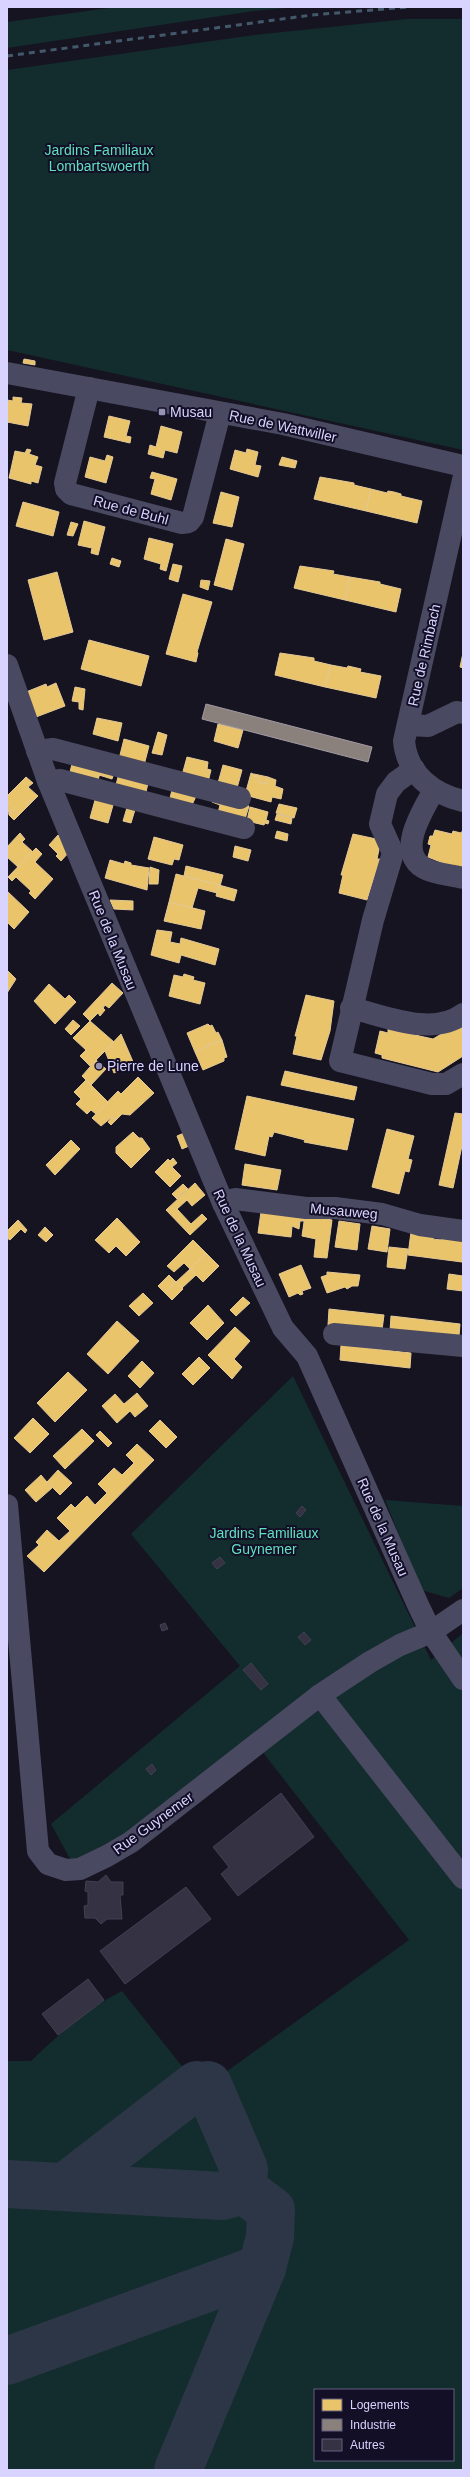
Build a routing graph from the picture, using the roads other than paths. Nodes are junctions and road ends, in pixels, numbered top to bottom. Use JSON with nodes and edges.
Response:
{"nodes":[{"id":1,"x":7,"y":373,"type":"edge"},
{"id":2,"x":89,"y":388,"type":"junction"},
{"id":3,"x":220,"y":413,"type":"junction"},
{"id":4,"x":463,"y":466,"type":"edge"},
{"id":5,"x":463,"y":480,"type":"edge"},
{"id":6,"x":7,"y":665,"type":"edge"},
{"id":7,"x":463,"y":713,"type":"edge"},
{"id":8,"x":408,"y":725,"type":"junction"},
{"id":9,"x":37,"y":751,"type":"junction"},
{"id":10,"x":414,"y":769,"type":"junction"},
{"id":11,"x":48,"y":781,"type":"junction"},
{"id":12,"x":434,"y":790,"type":"junction"},
{"id":13,"x":240,"y":798,"type":"dead end"},
{"id":14,"x":463,"y":801,"type":"edge"},
{"id":15,"x":244,"y":828,"type":"dead end"},
{"id":16,"x":463,"y":878,"type":"edge"},
{"id":17,"x":351,"y":1008,"type":"junction"},
{"id":18,"x":463,"y":1014,"type":"edge"},
{"id":19,"x":463,"y":1074,"type":"edge"},
{"id":20,"x":223,"y":1203,"type":"junction"},
{"id":21,"x":463,"y":1231,"type":"edge"},
{"id":22,"x":334,"y":1334,"type":"dead end"},
{"id":23,"x":463,"y":1346,"type":"edge"},
{"id":24,"x":7,"y":1505,"type":"edge"},
{"id":25,"x":463,"y":1610,"type":"edge"},
{"id":26,"x":431,"y":1632,"type":"junction"},
{"id":27,"x":463,"y":1679,"type":"edge"},
{"id":28,"x":320,"y":1695,"type":"junction"},
{"id":29,"x":463,"y":1878,"type":"edge"}],
"edges":[{"from":1,"to":2,"type":"street","name":"Rue de Wattwiller"},
{"from":2,"to":3,"type":"street","name":"Rue de Wattwiller"},
{"from":2,"to":3,"type":"street","name":"Rue de Buhl"},
{"from":3,"to":4,"type":"street","name":"Rue de Wattwiller"},
{"from":5,"to":8,"type":"street","name":"Rue de Rimbach"},
{"from":6,"to":9,"type":"street","name":"Rue de la Musau"},
{"from":7,"to":8,"type":"street"},
{"from":8,"to":10,"type":"street","name":"Rue de Rimbach"},
{"from":9,"to":11,"type":"street","name":"Rue de la Musau"},
{"from":9,"to":13,"type":"street"},
{"from":10,"to":12,"type":"street","name":"Rue de Rimbach"},
{"from":10,"to":17,"type":"street"},
{"from":11,"to":15,"type":"street"},
{"from":11,"to":20,"type":"street","name":"Rue de la Musau"},
{"from":12,"to":14,"type":"street","name":"Rue de Rimbach"},
{"from":12,"to":16,"type":"street"},
{"from":17,"to":18,"type":"street"},
{"from":17,"to":19,"type":"street"},
{"from":20,"to":21,"type":"street","name":"Musauweg"},
{"from":20,"to":26,"type":"street","name":"Rue de la Musau"},
{"from":22,"to":23,"type":"street"},
{"from":24,"to":28,"type":"street","name":"Rue Guynemer"},
{"from":25,"to":26,"type":"street","name":"Rue Guynemer"},
{"from":26,"to":27,"type":"street","name":"Rue de la Musau"},
{"from":26,"to":28,"type":"street","name":"Rue Guynemer"},
{"from":28,"to":29,"type":"street"}]}
